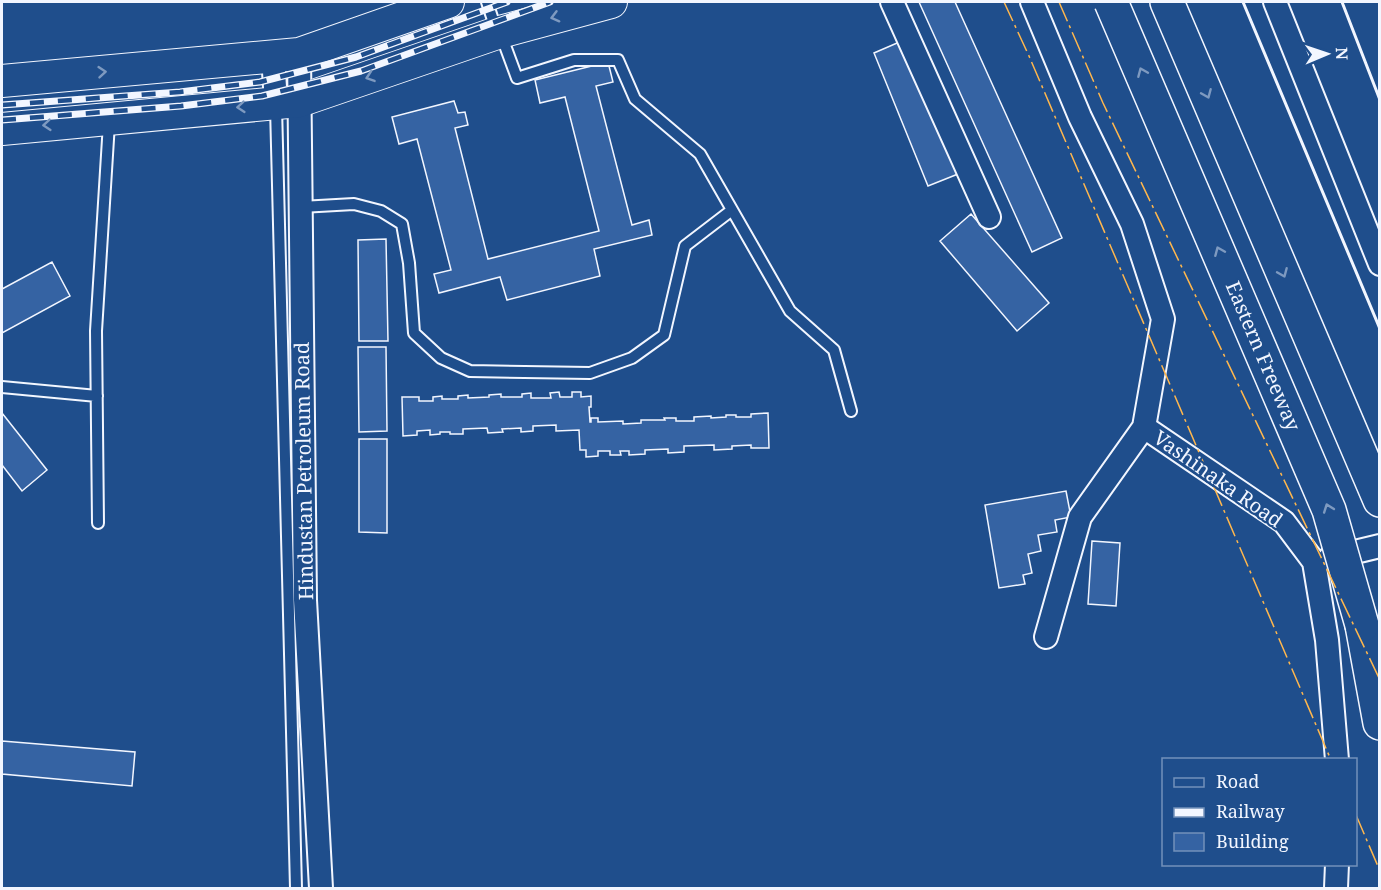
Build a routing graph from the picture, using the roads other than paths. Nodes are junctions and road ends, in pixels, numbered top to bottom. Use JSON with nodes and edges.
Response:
{"nodes":[{"id":1,"x":448,"y":2,"type":"edge"},
{"id":2,"x":487,"y":2,"type":"edge"},
{"id":3,"x":611,"y":2,"type":"edge"},
{"id":4,"x":892,"y":2,"type":"edge"},
{"id":5,"x":1032,"y":2,"type":"edge"},
{"id":6,"x":1112,"y":2,"type":"edge"},
{"id":7,"x":1167,"y":2,"type":"edge"},
{"id":8,"x":1275,"y":2,"type":"edge"},
{"id":9,"x":500,"y":32,"type":"junction"},
{"id":10,"x":286,"y":55,"type":"junction"},
{"id":11,"x":2,"y":81,"type":"edge"},
{"id":12,"x":287,"y":102,"type":"junction"},
{"id":13,"x":110,"y":119,"type":"junction"},
{"id":14,"x":2,"y":129,"type":"edge"},
{"id":15,"x":301,"y":207,"type":"junction"},
{"id":16,"x":732,"y":210,"type":"junction"},
{"id":17,"x":989,"y":217,"type":"dead end"},
{"id":18,"x":1380,"y":264,"type":"edge"},
{"id":19,"x":2,"y":387,"type":"edge"},
{"id":20,"x":97,"y":396,"type":"junction"},
{"id":21,"x":851,"y":411,"type":"dead end"},
{"id":22,"x":1144,"y":427,"type":"junction"},
{"id":23,"x":1380,"y":500,"type":"edge"},
{"id":24,"x":99,"y":523,"type":"dead end"},
{"id":25,"x":1380,"y":546,"type":"edge"},
{"id":26,"x":1314,"y":562,"type":"junction"},
{"id":27,"x":1046,"y":637,"type":"dead end"},
{"id":28,"x":1380,"y":723,"type":"edge"},
{"id":29,"x":1337,"y":758,"type":"edge"},
{"id":30,"x":1337,"y":866,"type":"edge"},
{"id":31,"x":296,"y":888,"type":"edge"},
{"id":32,"x":321,"y":888,"type":"edge"},
{"id":33,"x":1336,"y":888,"type":"edge"}],
"edges":[{"from":1,"to":10,"type":"main road"},
{"from":2,"to":9,"type":"lane"},
{"from":3,"to":9,"type":"main road","one_way":true},
{"from":4,"to":17,"type":"street"},
{"from":5,"to":22,"type":"street","name":"Vashinaka Road"},
{"from":28,"to":6,"type":"highway","name":"Eastern Freeway","one_way":true,"bridge":true},
{"from":7,"to":23,"type":"highway","one_way":true},
{"from":8,"to":18,"type":"street"},
{"from":9,"to":12,"type":"main road","one_way":true},
{"from":9,"to":16,"type":"lane"},
{"from":11,"to":10,"type":"main road","one_way":true},
{"from":10,"to":12,"type":"street","name":"Hindustan Petroleum Road"},
{"from":12,"to":13,"type":"main road","one_way":true},
{"from":12,"to":15,"type":"street","name":"Hindustan Petroleum Road"},
{"from":12,"to":31,"type":"lane"},
{"from":13,"to":14,"type":"main road","one_way":true},
{"from":13,"to":20,"type":"lane"},
{"from":15,"to":16,"type":"lane"},
{"from":15,"to":32,"type":"street","name":"Hindustan Petroleum Road"},
{"from":16,"to":21,"type":"lane"},
{"from":19,"to":20,"type":"lane"},
{"from":20,"to":24,"type":"lane"},
{"from":22,"to":26,"type":"street","name":"Vashinaka Road"},
{"from":22,"to":27,"type":"street"},
{"from":25,"to":26,"type":"street"},
{"from":26,"to":29,"type":"street","name":"Vashinaka Road"},
{"from":30,"to":33,"type":"street"}]}
